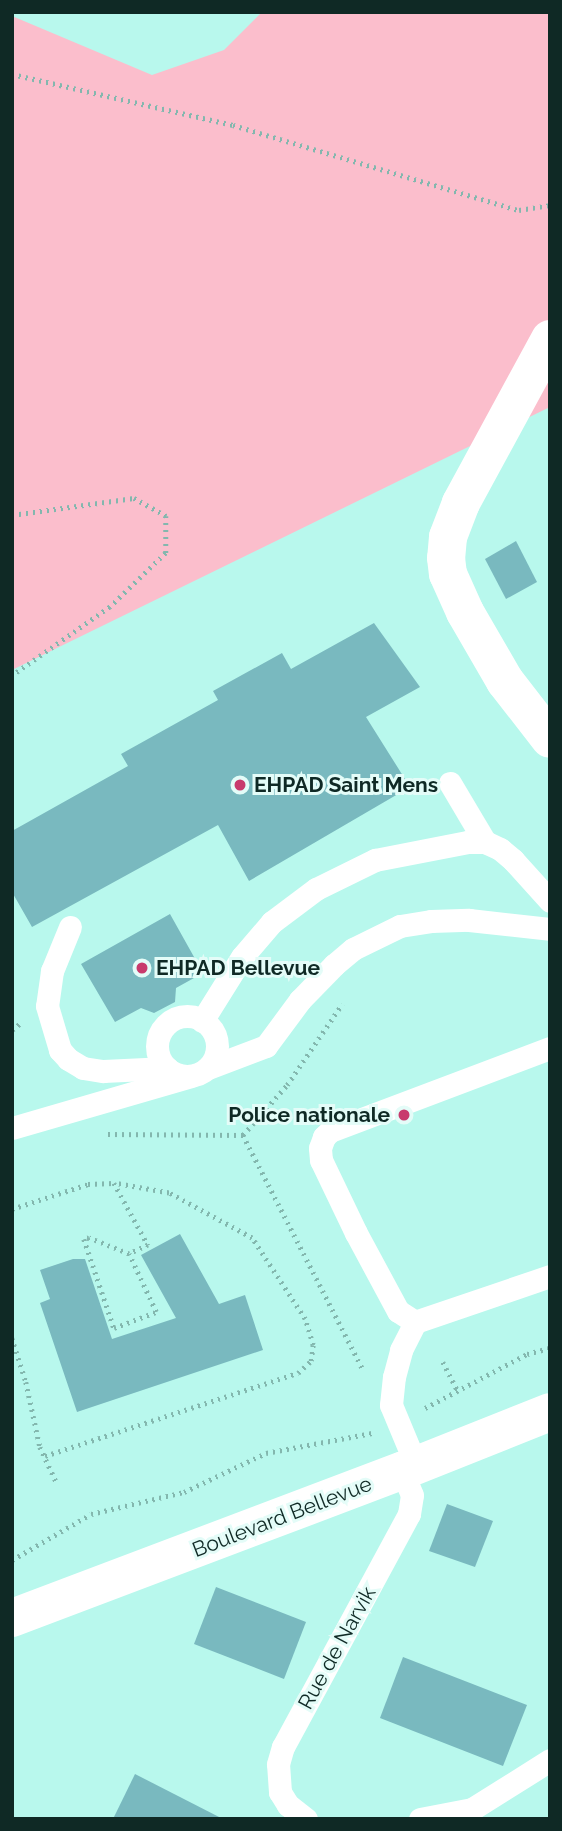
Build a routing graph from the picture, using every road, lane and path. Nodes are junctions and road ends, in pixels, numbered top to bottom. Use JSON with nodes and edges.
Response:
{"nodes":[{"id":1,"x":12,"y":74,"type":"edge"},
{"id":2,"x":550,"y":205,"type":"edge"},
{"id":3,"x":550,"y":339,"type":"edge"},
{"id":4,"x":12,"y":515,"type":"edge"},
{"id":5,"x":12,"y":676,"type":"edge"},
{"id":6,"x":550,"y":739,"type":"edge"},
{"id":7,"x":450,"y":783,"type":"dead end"},
{"id":8,"x":485,"y":842,"type":"junction"},
{"id":9,"x":550,"y":901,"type":"edge"},
{"id":10,"x":70,"y":927,"type":"dead end"},
{"id":11,"x":550,"y":929,"type":"edge"},
{"id":12,"x":321,"y":976,"type":"junction"},
{"id":13,"x":202,"y":1021,"type":"junction"},
{"id":14,"x":550,"y":1048,"type":"edge"},
{"id":15,"x":167,"y":1068,"type":"junction"},
{"id":16,"x":200,"y":1072,"type":"junction"},
{"id":17,"x":12,"y":1128,"type":"edge"},
{"id":18,"x":107,"y":1134,"type":"dead end"},
{"id":19,"x":243,"y":1135,"type":"junction"},
{"id":20,"x":114,"y":1183,"type":"junction"},
{"id":21,"x":12,"y":1209,"type":"edge"},
{"id":22,"x":129,"y":1255,"type":"junction"},
{"id":23,"x":550,"y":1276,"type":"edge"},
{"id":24,"x":415,"y":1322,"type":"junction"},
{"id":25,"x":12,"y":1338,"type":"edge"},
{"id":26,"x":550,"y":1348,"type":"edge"},
{"id":27,"x":443,"y":1362,"type":"dead end"},
{"id":28,"x":365,"y":1373,"type":"dead end"},
{"id":29,"x":550,"y":1412,"type":"edge"},
{"id":30,"x":374,"y":1420,"type":"dead end"},
{"id":31,"x":45,"y":1456,"type":"junction"},
{"id":32,"x":409,"y":1468,"type":"junction"},
{"id":33,"x":57,"y":1483,"type":"dead end"},
{"id":34,"x":12,"y":1560,"type":"edge"},
{"id":35,"x":12,"y":1618,"type":"edge"},
{"id":36,"x":550,"y":1760,"type":"edge"},
{"id":37,"x":468,"y":1814,"type":"edge"},
{"id":38,"x":306,"y":1819,"type":"edge"},
{"id":39,"x":420,"y":1819,"type":"edge"}],
"edges":[{"from":1,"to":2,"type":"path"},
{"from":3,"to":6,"type":"street"},
{"from":4,"to":5,"type":"path"},
{"from":7,"to":8,"type":"lane"},
{"from":8,"to":9,"type":"lane"},
{"from":8,"to":13,"type":"lane"},
{"from":10,"to":15,"type":"lane"},
{"from":11,"to":12,"type":"lane"},
{"from":12,"to":16,"type":"lane"},
{"from":12,"to":19,"type":"path"},
{"from":13,"to":15,"type":"lane"},
{"from":13,"to":16,"type":"lane"},
{"from":14,"to":24,"type":"lane"},
{"from":15,"to":16,"type":"lane"},
{"from":16,"to":17,"type":"lane"},
{"from":18,"to":19,"type":"path"},
{"from":19,"to":28,"type":"path"},
{"from":20,"to":21,"type":"path"},
{"from":20,"to":22,"type":"path"},
{"from":20,"to":31,"type":"path"},
{"from":22,"to":22,"type":"path"},
{"from":23,"to":24,"type":"lane"},
{"from":24,"to":32,"type":"lane","name":"Rue de Narvik"},
{"from":25,"to":31,"type":"path"},
{"from":26,"to":27,"type":"path"},
{"from":29,"to":32,"type":"street","name":"Boulevard Bellevue"},
{"from":30,"to":34,"type":"path"},
{"from":31,"to":33,"type":"path"},
{"from":32,"to":35,"type":"street","name":"Boulevard Bellevue"},
{"from":32,"to":38,"type":"lane","name":"Rue de Narvik"},
{"from":36,"to":37,"type":"lane"},
{"from":37,"to":39,"type":"lane"}]}
